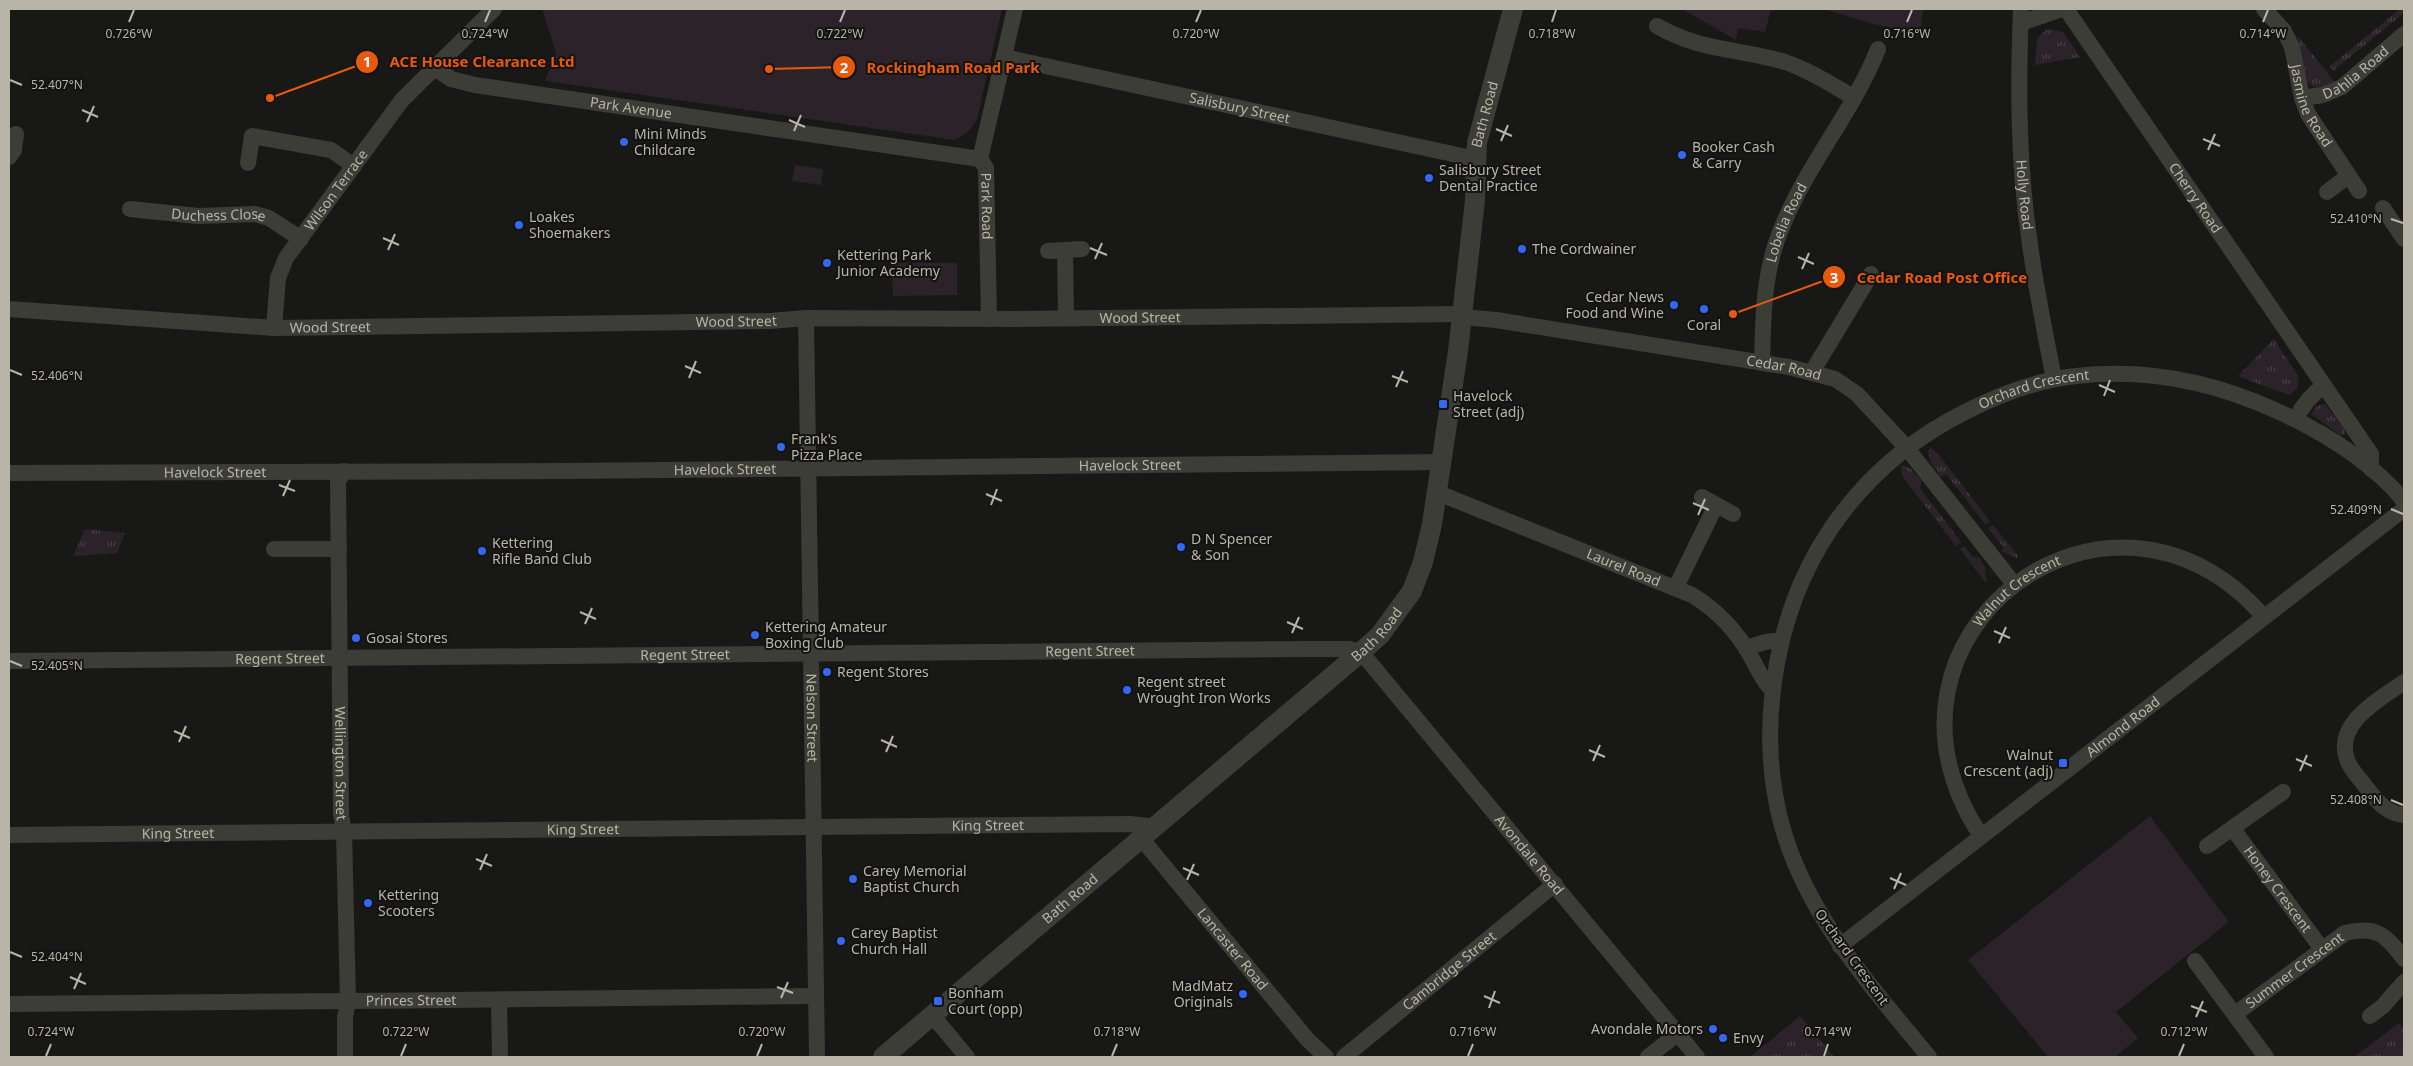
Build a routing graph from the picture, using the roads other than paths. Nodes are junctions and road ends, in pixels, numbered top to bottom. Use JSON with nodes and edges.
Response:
{"nodes":[{"id":1,"x":494,"y":9,"type":"edge"},
{"id":2,"x":1015,"y":9,"type":"edge"},
{"id":3,"x":1513,"y":9,"type":"edge"},
{"id":4,"x":2062,"y":9,"type":"edge"},
{"id":5,"x":2066,"y":9,"type":"edge"},
{"id":6,"x":2264,"y":9,"type":"edge"},
{"id":7,"x":2021,"y":16,"type":"edge"},
{"id":8,"x":1657,"y":26,"type":"dead end"},
{"id":9,"x":2404,"y":34,"type":"edge"},
{"id":10,"x":1878,"y":50,"type":"dead end"},
{"id":11,"x":1004,"y":57,"type":"junction"},
{"id":12,"x":433,"y":67,"type":"junction"},
{"id":13,"x":1854,"y":97,"type":"junction"},
{"id":14,"x":2302,"y":98,"type":"junction"},
{"id":15,"x":16,"y":134,"type":"dead end"},
{"id":16,"x":9,"y":157,"type":"edge"},
{"id":17,"x":1476,"y":159,"type":"junction"},
{"id":18,"x":980,"y":160,"type":"junction"},
{"id":19,"x":248,"y":163,"type":"dead end"},
{"id":20,"x":354,"y":166,"type":"junction"},
{"id":21,"x":2348,"y":176,"type":"junction"},
{"id":22,"x":2327,"y":192,"type":"dead end"},
{"id":23,"x":2359,"y":192,"type":"dead end"},
{"id":24,"x":2383,"y":208,"type":"dead end"},
{"id":25,"x":130,"y":209,"type":"dead end"},
{"id":26,"x":301,"y":239,"type":"junction"},
{"id":27,"x":2404,"y":239,"type":"edge"},
{"id":28,"x":1082,"y":249,"type":"dead end"},
{"id":29,"x":1065,"y":250,"type":"junction"},
{"id":30,"x":1048,"y":251,"type":"dead end"},
{"id":31,"x":1870,"y":274,"type":"dead end"},
{"id":32,"x":9,"y":309,"type":"edge"},
{"id":33,"x":1462,"y":315,"type":"junction"},
{"id":34,"x":806,"y":318,"type":"junction"},
{"id":35,"x":1066,"y":318,"type":"junction"},
{"id":36,"x":989,"y":319,"type":"junction"},
{"id":37,"x":274,"y":328,"type":"junction"},
{"id":38,"x":1762,"y":363,"type":"junction"},
{"id":39,"x":1812,"y":372,"type":"junction"},
{"id":40,"x":2054,"y":379,"type":"junction"},
{"id":41,"x":2324,"y":386,"type":"junction"},
{"id":42,"x":2296,"y":420,"type":"junction"},
{"id":43,"x":1906,"y":447,"type":"junction"},
{"id":44,"x":1442,"y":462,"type":"junction"},
{"id":45,"x":809,"y":468,"type":"junction"},
{"id":46,"x":2371,"y":468,"type":"junction"},
{"id":47,"x":344,"y":471,"type":"junction"},
{"id":48,"x":9,"y":472,"type":"edge"},
{"id":49,"x":1438,"y":493,"type":"junction"},
{"id":50,"x":2404,"y":501,"type":"edge"},
{"id":51,"x":2404,"y":509,"type":"edge"},
{"id":52,"x":1733,"y":514,"type":"dead end"},
{"id":53,"x":274,"y":548,"type":"dead end"},
{"id":54,"x":339,"y":549,"type":"junction"},
{"id":55,"x":2014,"y":584,"type":"junction"},
{"id":56,"x":1676,"y":587,"type":"junction"},
{"id":57,"x":2264,"y":617,"type":"junction"},
{"id":58,"x":1781,"y":642,"type":"junction"},
{"id":59,"x":1747,"y":649,"type":"junction"},
{"id":60,"x":1361,"y":652,"type":"junction"},
{"id":61,"x":811,"y":654,"type":"junction"},
{"id":62,"x":341,"y":657,"type":"junction"},
{"id":63,"x":9,"y":661,"type":"edge"},
{"id":64,"x":2404,"y":682,"type":"edge"},
{"id":65,"x":1772,"y":690,"type":"junction"},
{"id":66,"x":2283,"y":792,"type":"dead end"},
{"id":67,"x":2404,"y":815,"type":"edge"},
{"id":68,"x":813,"y":827,"type":"junction"},
{"id":69,"x":2233,"y":829,"type":"junction"},
{"id":70,"x":344,"y":833,"type":"junction"},
{"id":71,"x":1148,"y":833,"type":"junction"},
{"id":72,"x":9,"y":835,"type":"edge"},
{"id":73,"x":1981,"y":836,"type":"junction"},
{"id":74,"x":2207,"y":846,"type":"dead end"},
{"id":75,"x":1555,"y":884,"type":"junction"},
{"id":76,"x":1840,"y":946,"type":"junction"},
{"id":77,"x":2322,"y":949,"type":"junction"},
{"id":78,"x":2404,"y":959,"type":"edge"},
{"id":79,"x":2195,"y":961,"type":"dead end"},
{"id":80,"x":2404,"y":982,"type":"edge"},
{"id":81,"x":816,"y":996,"type":"junction"},
{"id":82,"x":499,"y":1000,"type":"junction"},
{"id":83,"x":348,"y":1001,"type":"junction"},
{"id":84,"x":9,"y":1004,"type":"edge"},
{"id":85,"x":2235,"y":1014,"type":"junction"},
{"id":86,"x":932,"y":1016,"type":"junction"},
{"id":87,"x":2370,"y":1016,"type":"dead end"},
{"id":88,"x":1677,"y":1034,"type":"junction"},
{"id":89,"x":346,"y":1057,"type":"edge"},
{"id":90,"x":500,"y":1057,"type":"edge"},
{"id":91,"x":816,"y":1057,"type":"edge"},
{"id":92,"x":883,"y":1057,"type":"edge"},
{"id":93,"x":967,"y":1057,"type":"edge"},
{"id":94,"x":1326,"y":1057,"type":"edge"},
{"id":95,"x":1344,"y":1057,"type":"edge"},
{"id":96,"x":1648,"y":1057,"type":"edge"},
{"id":97,"x":1697,"y":1057,"type":"edge"},
{"id":98,"x":1929,"y":1057,"type":"edge"},
{"id":99,"x":2266,"y":1057,"type":"edge"}],
"edges":[{"from":1,"to":12,"type":"street","name":"Wilson Terrace"},
{"from":2,"to":11,"type":"street","name":"Park Road"},
{"from":3,"to":17,"type":"street","name":"Bath Road"},
{"from":4,"to":7,"type":"street"},
{"from":5,"to":41,"type":"street","name":"Cherry Road"},
{"from":6,"to":14,"type":"street","name":"Jasmine Road"},
{"from":7,"to":40,"type":"street","name":"Holly Road"},
{"from":8,"to":13,"type":"street"},
{"from":9,"to":14,"type":"street","name":"Dahlia Road"},
{"from":10,"to":13,"type":"street","name":"Lobelia Road"},
{"from":11,"to":17,"type":"street","name":"Salisbury Street"},
{"from":11,"to":18,"type":"street","name":"Park Road"},
{"from":12,"to":18,"type":"street","name":"Park Avenue"},
{"from":12,"to":20,"type":"street","name":"Wilson Terrace"},
{"from":13,"to":38,"type":"street","name":"Lobelia Road"},
{"from":14,"to":21,"type":"street","name":"Jasmine Road"},
{"from":15,"to":16,"type":"street"},
{"from":17,"to":33,"type":"street","name":"Bath Road"},
{"from":18,"to":36,"type":"street","name":"Park Road"},
{"from":19,"to":20,"type":"street"},
{"from":20,"to":26,"type":"street","name":"Wilson Terrace"},
{"from":21,"to":22,"type":"street"},
{"from":21,"to":23,"type":"street","name":"Jasmine Road"},
{"from":24,"to":27,"type":"street"},
{"from":25,"to":26,"type":"street","name":"Duchess Close"},
{"from":26,"to":37,"type":"street","name":"Wilson Terrace"},
{"from":28,"to":29,"type":"street"},
{"from":29,"to":30,"type":"street"},
{"from":29,"to":35,"type":"street"},
{"from":31,"to":39,"type":"street"},
{"from":32,"to":37,"type":"street","name":"Wood Street"},
{"from":33,"to":35,"type":"street","name":"Wood Street"},
{"from":33,"to":38,"type":"street","name":"Cedar Road"},
{"from":33,"to":44,"type":"street","name":"Bath Road"},
{"from":34,"to":36,"type":"street","name":"Wood Street"},
{"from":34,"to":37,"type":"street","name":"Wood Street"},
{"from":34,"to":45,"type":"street","name":"Nelson Street"},
{"from":35,"to":36,"type":"street","name":"Wood Street"},
{"from":38,"to":39,"type":"street","name":"Cedar Road"},
{"from":39,"to":43,"type":"street","name":"Cedar Road"},
{"from":40,"to":42,"type":"street","name":"Orchard Crescent"},
{"from":40,"to":43,"type":"street","name":"Orchard Crescent"},
{"from":41,"to":42,"type":"street"},
{"from":41,"to":46,"type":"street","name":"Cherry Road"},
{"from":42,"to":46,"type":"street","name":"Orchard Crescent"},
{"from":43,"to":55,"type":"street","name":"Cedar Road"},
{"from":43,"to":58,"type":"street","name":"Orchard Crescent"},
{"from":44,"to":45,"type":"street","name":"Havelock Street"},
{"from":44,"to":49,"type":"street","name":"Bath Road"},
{"from":45,"to":47,"type":"street","name":"Havelock Street"},
{"from":45,"to":61,"type":"street","name":"Nelson Street"},
{"from":46,"to":50,"type":"street","name":"Orchard Crescent"},
{"from":47,"to":48,"type":"street","name":"Havelock Street"},
{"from":47,"to":54,"type":"street","name":"Wellington Street"},
{"from":49,"to":56,"type":"street","name":"Laurel Road"},
{"from":49,"to":60,"type":"street","name":"Bath Road"},
{"from":51,"to":57,"type":"street","name":"Almond Road"},
{"from":52,"to":56,"type":"street"},
{"from":53,"to":54,"type":"street"},
{"from":54,"to":62,"type":"street","name":"Wellington Street"},
{"from":55,"to":57,"type":"street","name":"Walnut Crescent"},
{"from":55,"to":73,"type":"street","name":"Walnut Crescent"},
{"from":56,"to":59,"type":"street","name":"Laurel Road"},
{"from":57,"to":73,"type":"street","name":"Almond Road"},
{"from":58,"to":59,"type":"street"},
{"from":58,"to":65,"type":"street","name":"Orchard Crescent"},
{"from":59,"to":65,"type":"street","name":"Laurel Road"},
{"from":60,"to":61,"type":"street","name":"Regent Street"},
{"from":60,"to":71,"type":"street","name":"Bath Road"},
{"from":60,"to":75,"type":"street","name":"Avondale Road"},
{"from":61,"to":62,"type":"street","name":"Regent Street"},
{"from":61,"to":68,"type":"street","name":"Nelson Street"},
{"from":62,"to":63,"type":"street","name":"Regent Street"},
{"from":62,"to":70,"type":"street","name":"Wellington Street"},
{"from":64,"to":67,"type":"street"},
{"from":65,"to":76,"type":"street","name":"Orchard Crescent"},
{"from":66,"to":69,"type":"street"},
{"from":68,"to":70,"type":"street","name":"King Street"},
{"from":68,"to":71,"type":"street","name":"King Street"},
{"from":68,"to":81,"type":"street","name":"Nelson Street"},
{"from":69,"to":74,"type":"street"},
{"from":69,"to":77,"type":"street","name":"Honey Crescent"},
{"from":70,"to":72,"type":"street","name":"King Street"},
{"from":70,"to":83,"type":"street","name":"Wellington Street"},
{"from":71,"to":86,"type":"street","name":"Bath Road"},
{"from":71,"to":94,"type":"street","name":"Lancaster Road"},
{"from":73,"to":76,"type":"street","name":"Almond Road"},
{"from":75,"to":88,"type":"street","name":"Avondale Road"},
{"from":75,"to":95,"type":"street","name":"Cambridge Street"},
{"from":76,"to":98,"type":"street","name":"Orchard Crescent"},
{"from":77,"to":78,"type":"street","name":"Summer Crescent"},
{"from":77,"to":85,"type":"street","name":"Summer Crescent"},
{"from":79,"to":85,"type":"street","name":"Summer Crescent"},
{"from":80,"to":87,"type":"street"},
{"from":81,"to":82,"type":"street","name":"Princes Street"},
{"from":81,"to":91,"type":"street","name":"Nelson Street"},
{"from":82,"to":83,"type":"street","name":"Princes Street"},
{"from":82,"to":90,"type":"street"},
{"from":83,"to":84,"type":"street","name":"Princes Street"},
{"from":83,"to":89,"type":"street","name":"Wellington Street"},
{"from":85,"to":99,"type":"street","name":"Summer Crescent"},
{"from":86,"to":92,"type":"street","name":"Bath Road"},
{"from":86,"to":93,"type":"street"},
{"from":88,"to":96,"type":"street"},
{"from":88,"to":97,"type":"street","name":"Avondale Road"}]}
